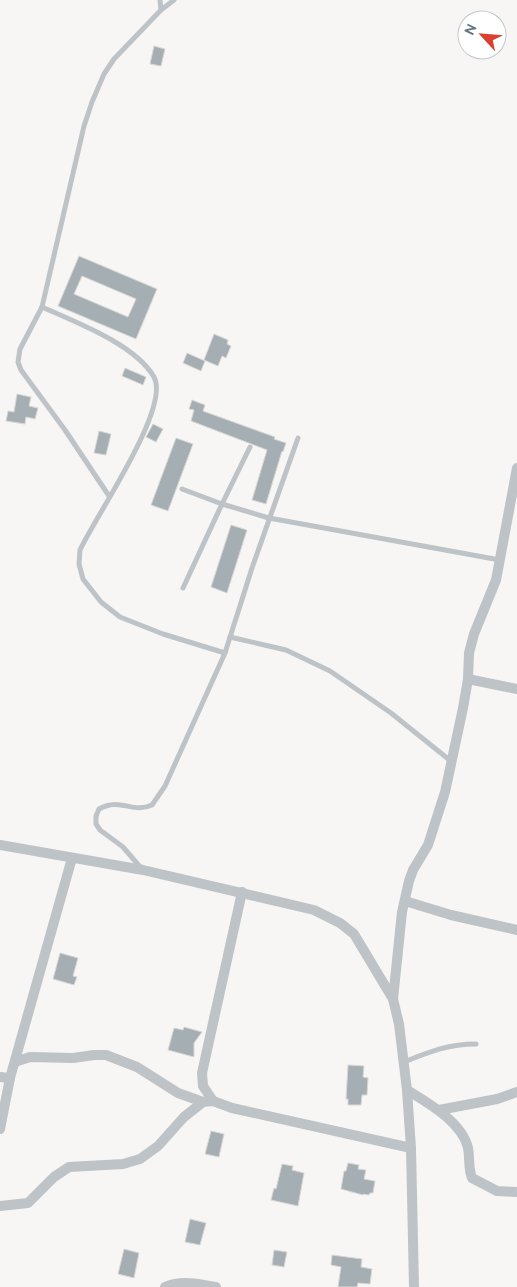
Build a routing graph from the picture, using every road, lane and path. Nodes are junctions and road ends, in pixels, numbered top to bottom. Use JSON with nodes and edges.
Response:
{"nodes":[{"id":1,"x":160,"y":0,"type":"edge"},
{"id":2,"x":174,"y":0,"type":"edge"},
{"id":3,"x":161,"y":10,"type":"junction"},
{"id":4,"x":42,"y":306,"type":"junction"},
{"id":5,"x":298,"y":438,"type":"dead end"},
{"id":6,"x":250,"y":447,"type":"dead end"},
{"id":7,"x":517,"y":468,"type":"edge"},
{"id":8,"x":182,"y":490,"type":"dead end"},
{"id":9,"x":109,"y":496,"type":"junction"},
{"id":10,"x":222,"y":504,"type":"junction"},
{"id":11,"x":269,"y":518,"type":"junction"},
{"id":12,"x":500,"y":560,"type":"junction"},
{"id":13,"x":183,"y":588,"type":"dead end"},
{"id":14,"x":230,"y":637,"type":"junction"},
{"id":15,"x":225,"y":653,"type":"junction"},
{"id":16,"x":468,"y":679,"type":"junction"},
{"id":17,"x":517,"y":689,"type":"edge"},
{"id":18,"x":452,"y":762,"type":"junction"},
{"id":19,"x":0,"y":845,"type":"edge"},
{"id":20,"x":72,"y":858,"type":"junction"},
{"id":21,"x":143,"y":870,"type":"junction"},
{"id":22,"x":242,"y":892,"type":"junction"},
{"id":23,"x":405,"y":901,"type":"junction"},
{"id":24,"x":517,"y":930,"type":"edge"},
{"id":25,"x":393,"y":999,"type":"junction"},
{"id":26,"x":476,"y":1044,"type":"dead end"},
{"id":27,"x":15,"y":1062,"type":"junction"},
{"id":28,"x":404,"y":1062,"type":"junction"},
{"id":29,"x":5,"y":1077,"type":"edge"},
{"id":30,"x":407,"y":1090,"type":"junction"},
{"id":31,"x":517,"y":1092,"type":"edge"},
{"id":32,"x":208,"y":1102,"type":"junction"},
{"id":33,"x":439,"y":1110,"type":"junction"},
{"id":34,"x":0,"y":1130,"type":"edge"},
{"id":35,"x":411,"y":1148,"type":"junction"},
{"id":36,"x":517,"y":1192,"type":"edge"},
{"id":37,"x":0,"y":1206,"type":"edge"},
{"id":38,"x":166,"y":1287,"type":"edge"},
{"id":39,"x":216,"y":1287,"type":"edge"},
{"id":40,"x":414,"y":1287,"type":"edge"}],
"edges":[{"from":1,"to":3,"type":"lane"},
{"from":2,"to":3,"type":"lane"},
{"from":3,"to":4,"type":"lane"},
{"from":4,"to":9,"type":"lane"},
{"from":4,"to":9,"type":"lane"},
{"from":5,"to":11,"type":"lane"},
{"from":6,"to":10,"type":"lane"},
{"from":7,"to":12,"type":"street"},
{"from":8,"to":10,"type":"lane"},
{"from":9,"to":15,"type":"lane"},
{"from":10,"to":11,"type":"lane"},
{"from":10,"to":13,"type":"lane"},
{"from":11,"to":12,"type":"lane"},
{"from":11,"to":14,"type":"lane"},
{"from":12,"to":16,"type":"street"},
{"from":14,"to":15,"type":"lane"},
{"from":14,"to":18,"type":"lane"},
{"from":15,"to":21,"type":"lane"},
{"from":16,"to":17,"type":"street"},
{"from":16,"to":18,"type":"street"},
{"from":18,"to":23,"type":"street"},
{"from":19,"to":20,"type":"street"},
{"from":20,"to":21,"type":"street"},
{"from":20,"to":27,"type":"street"},
{"from":21,"to":22,"type":"street"},
{"from":22,"to":25,"type":"street"},
{"from":22,"to":32,"type":"street"},
{"from":23,"to":24,"type":"street"},
{"from":23,"to":25,"type":"street"},
{"from":25,"to":28,"type":"street"},
{"from":26,"to":28,"type":"lane"},
{"from":27,"to":29,"type":"street"},
{"from":27,"to":32,"type":"street"},
{"from":28,"to":30,"type":"street"},
{"from":29,"to":34,"type":"street"},
{"from":30,"to":33,"type":"street"},
{"from":30,"to":35,"type":"street"},
{"from":31,"to":33,"type":"street"},
{"from":32,"to":35,"type":"street"},
{"from":32,"to":37,"type":"street"},
{"from":33,"to":36,"type":"street"},
{"from":35,"to":40,"type":"street"},
{"from":38,"to":39,"type":"street"}]}
